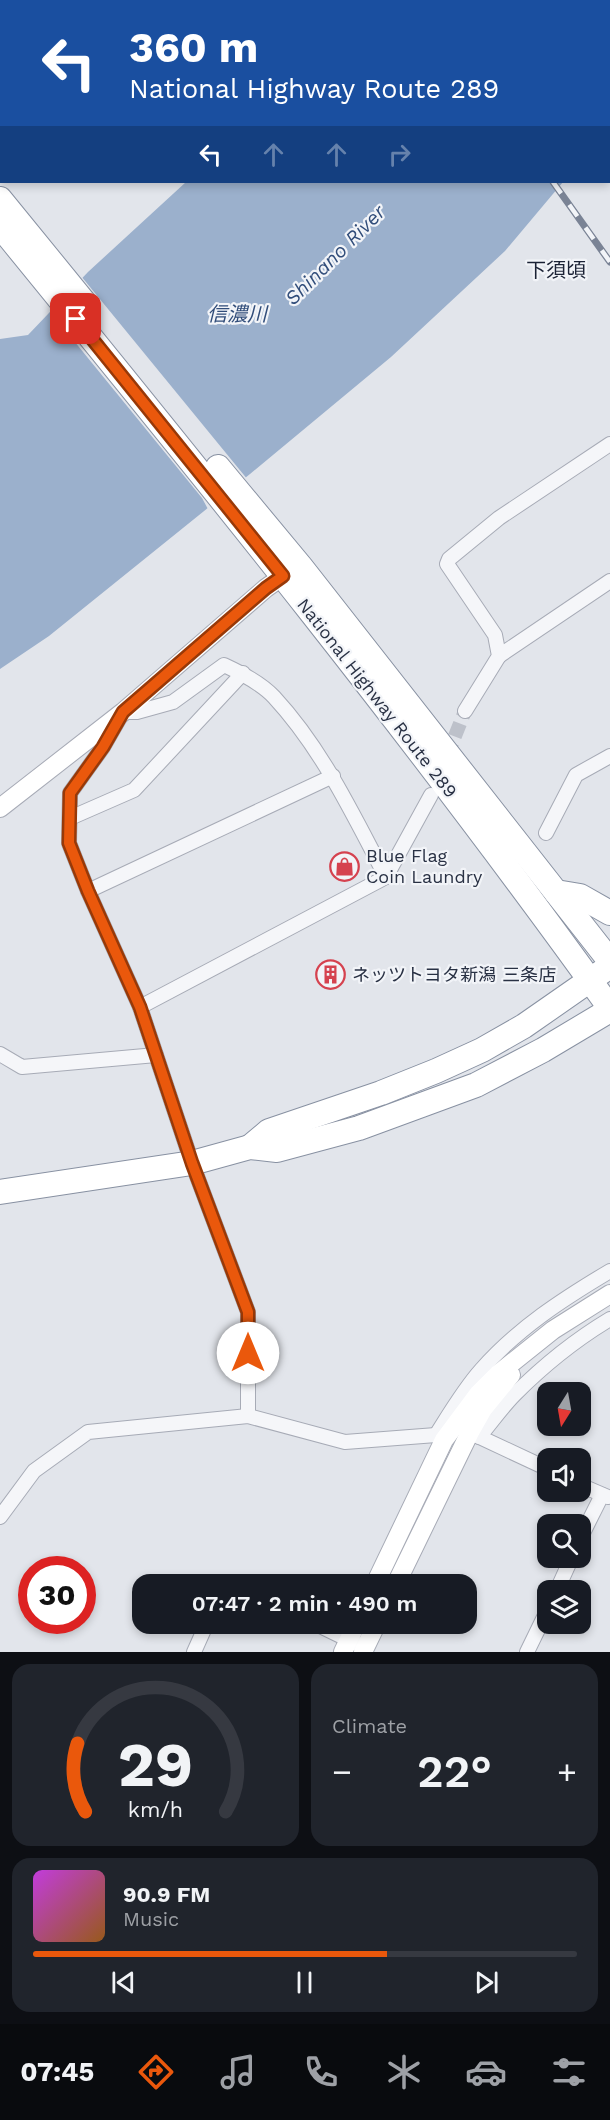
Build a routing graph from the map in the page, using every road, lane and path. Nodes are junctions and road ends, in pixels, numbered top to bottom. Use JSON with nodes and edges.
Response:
{"nodes":[{"id":1,"x":0,"y":199,"type":"edge"},
{"id":2,"x":0,"y":226,"type":"edge"},
{"id":3,"x":610,"y":444,"type":"edge"},
{"id":4,"x":272,"y":548,"type":"junction"},
{"id":5,"x":283,"y":576,"type":"junction"},
{"id":6,"x":610,"y":581,"type":"edge"},
{"id":7,"x":499,"y":656,"type":"junction"},
{"id":8,"x":243,"y":673,"type":"junction"},
{"id":9,"x":465,"y":711,"type":"tunnel mouth"},
{"id":10,"x":123,"y":712,"type":"junction"},
{"id":11,"x":610,"y":756,"type":"edge"},
{"id":12,"x":333,"y":776,"type":"junction"},
{"id":13,"x":431,"y":795,"type":"dead end"},
{"id":14,"x":0,"y":808,"type":"edge"},
{"id":15,"x":70,"y":818,"type":"junction"},
{"id":16,"x":546,"y":833,"type":"dead end"},
{"id":17,"x":386,"y":877,"type":"junction"},
{"id":18,"x":88,"y":891,"type":"junction"},
{"id":19,"x":556,"y":892,"type":"junction"},
{"id":20,"x":610,"y":913,"type":"edge"},
{"id":21,"x":610,"y":961,"type":"edge"},
{"id":22,"x":610,"y":966,"type":"edge"},
{"id":23,"x":590,"y":980,"type":"junction"},
{"id":24,"x":140,"y":1007,"type":"junction"},
{"id":25,"x":610,"y":1009,"type":"edge"},
{"id":26,"x":0,"y":1054,"type":"edge"},
{"id":27,"x":156,"y":1055,"type":"junction"},
{"id":28,"x":250,"y":1147,"type":"junction"},
{"id":29,"x":192,"y":1163,"type":"junction"},
{"id":30,"x":0,"y":1192,"type":"edge"},
{"id":31,"x":610,"y":1271,"type":"edge"},
{"id":32,"x":610,"y":1294,"type":"edge"},
{"id":33,"x":610,"y":1318,"type":"edge"},
{"id":34,"x":553,"y":1330,"type":"junction"},
{"id":35,"x":248,"y":1416,"type":"junction"},
{"id":36,"x":474,"y":1434,"type":"junction"},
{"id":37,"x":440,"y":1437,"type":"junction"},
{"id":38,"x":537,"y":1464,"type":"edge"},
{"id":39,"x":591,"y":1490,"type":"edge"},
{"id":40,"x":606,"y":1496,"type":"edge"},
{"id":41,"x":0,"y":1517,"type":"edge"},
{"id":42,"x":591,"y":1521,"type":"edge"},
{"id":43,"x":379,"y":1574,"type":"edge"},
{"id":44,"x":401,"y":1574,"type":"edge"},
{"id":45,"x":537,"y":1632,"type":"edge"},
{"id":46,"x":202,"y":1634,"type":"edge"},
{"id":47,"x":372,"y":1634,"type":"edge"},
{"id":48,"x":349,"y":1638,"type":"edge"},
{"id":49,"x":364,"y":1650,"type":"edge"},
{"id":50,"x":194,"y":1652,"type":"edge"},
{"id":51,"x":527,"y":1652,"type":"edge"}],
"edges":[{"from":1,"to":4,"type":"highway","name":"National Highway Route 289"},
{"from":2,"to":4,"type":"highway","name":"National Highway Route 289"},
{"from":3,"to":7,"type":"street"},
{"from":4,"to":5,"type":"highway","name":"National Highway Route 289"},
{"from":4,"to":19,"type":"highway","name":"National Highway Route 289"},
{"from":5,"to":10,"type":"street"},
{"from":5,"to":23,"type":"highway","name":"National Highway Route 289"},
{"from":6,"to":7,"type":"street"},
{"from":7,"to":9,"type":"street"},
{"from":8,"to":10,"type":"street"},
{"from":8,"to":12,"type":"street"},
{"from":8,"to":15,"type":"street"},
{"from":10,"to":14,"type":"street"},
{"from":10,"to":15,"type":"street"},
{"from":11,"to":16,"type":"street"},
{"from":12,"to":17,"type":"street"},
{"from":12,"to":18,"type":"street"},
{"from":13,"to":17,"type":"street"},
{"from":15,"to":18,"type":"street"},
{"from":17,"to":24,"type":"street"},
{"from":18,"to":24,"type":"street"},
{"from":19,"to":20,"type":"highway"},
{"from":19,"to":21,"type":"highway","name":"National Highway Route 289"},
{"from":22,"to":23,"type":"highway"},
{"from":23,"to":25,"type":"highway","name":"National Highway Route 289"},
{"from":23,"to":28,"type":"highway"},
{"from":24,"to":27,"type":"street"},
{"from":25,"to":28,"type":"highway"},
{"from":26,"to":27,"type":"street"},
{"from":27,"to":29,"type":"street"},
{"from":28,"to":29,"type":"highway"},
{"from":29,"to":30,"type":"highway"},
{"from":29,"to":35,"type":"street"},
{"from":31,"to":37,"type":"street"},
{"from":32,"to":34,"type":"street"},
{"from":33,"to":36,"type":"street"},
{"from":34,"to":36,"type":"street"},
{"from":34,"to":37,"type":"street"},
{"from":35,"to":37,"type":"street"},
{"from":35,"to":41,"type":"street"},
{"from":36,"to":38,"type":"street"},
{"from":36,"to":44,"type":"street"},
{"from":37,"to":43,"type":"street"},
{"from":39,"to":40,"type":"street"},
{"from":40,"to":42,"type":"street"},
{"from":45,"to":51,"type":"street"},
{"from":46,"to":50,"type":"street"},
{"from":47,"to":49,"type":"street"},
{"from":48,"to":49,"type":"street"}]}
